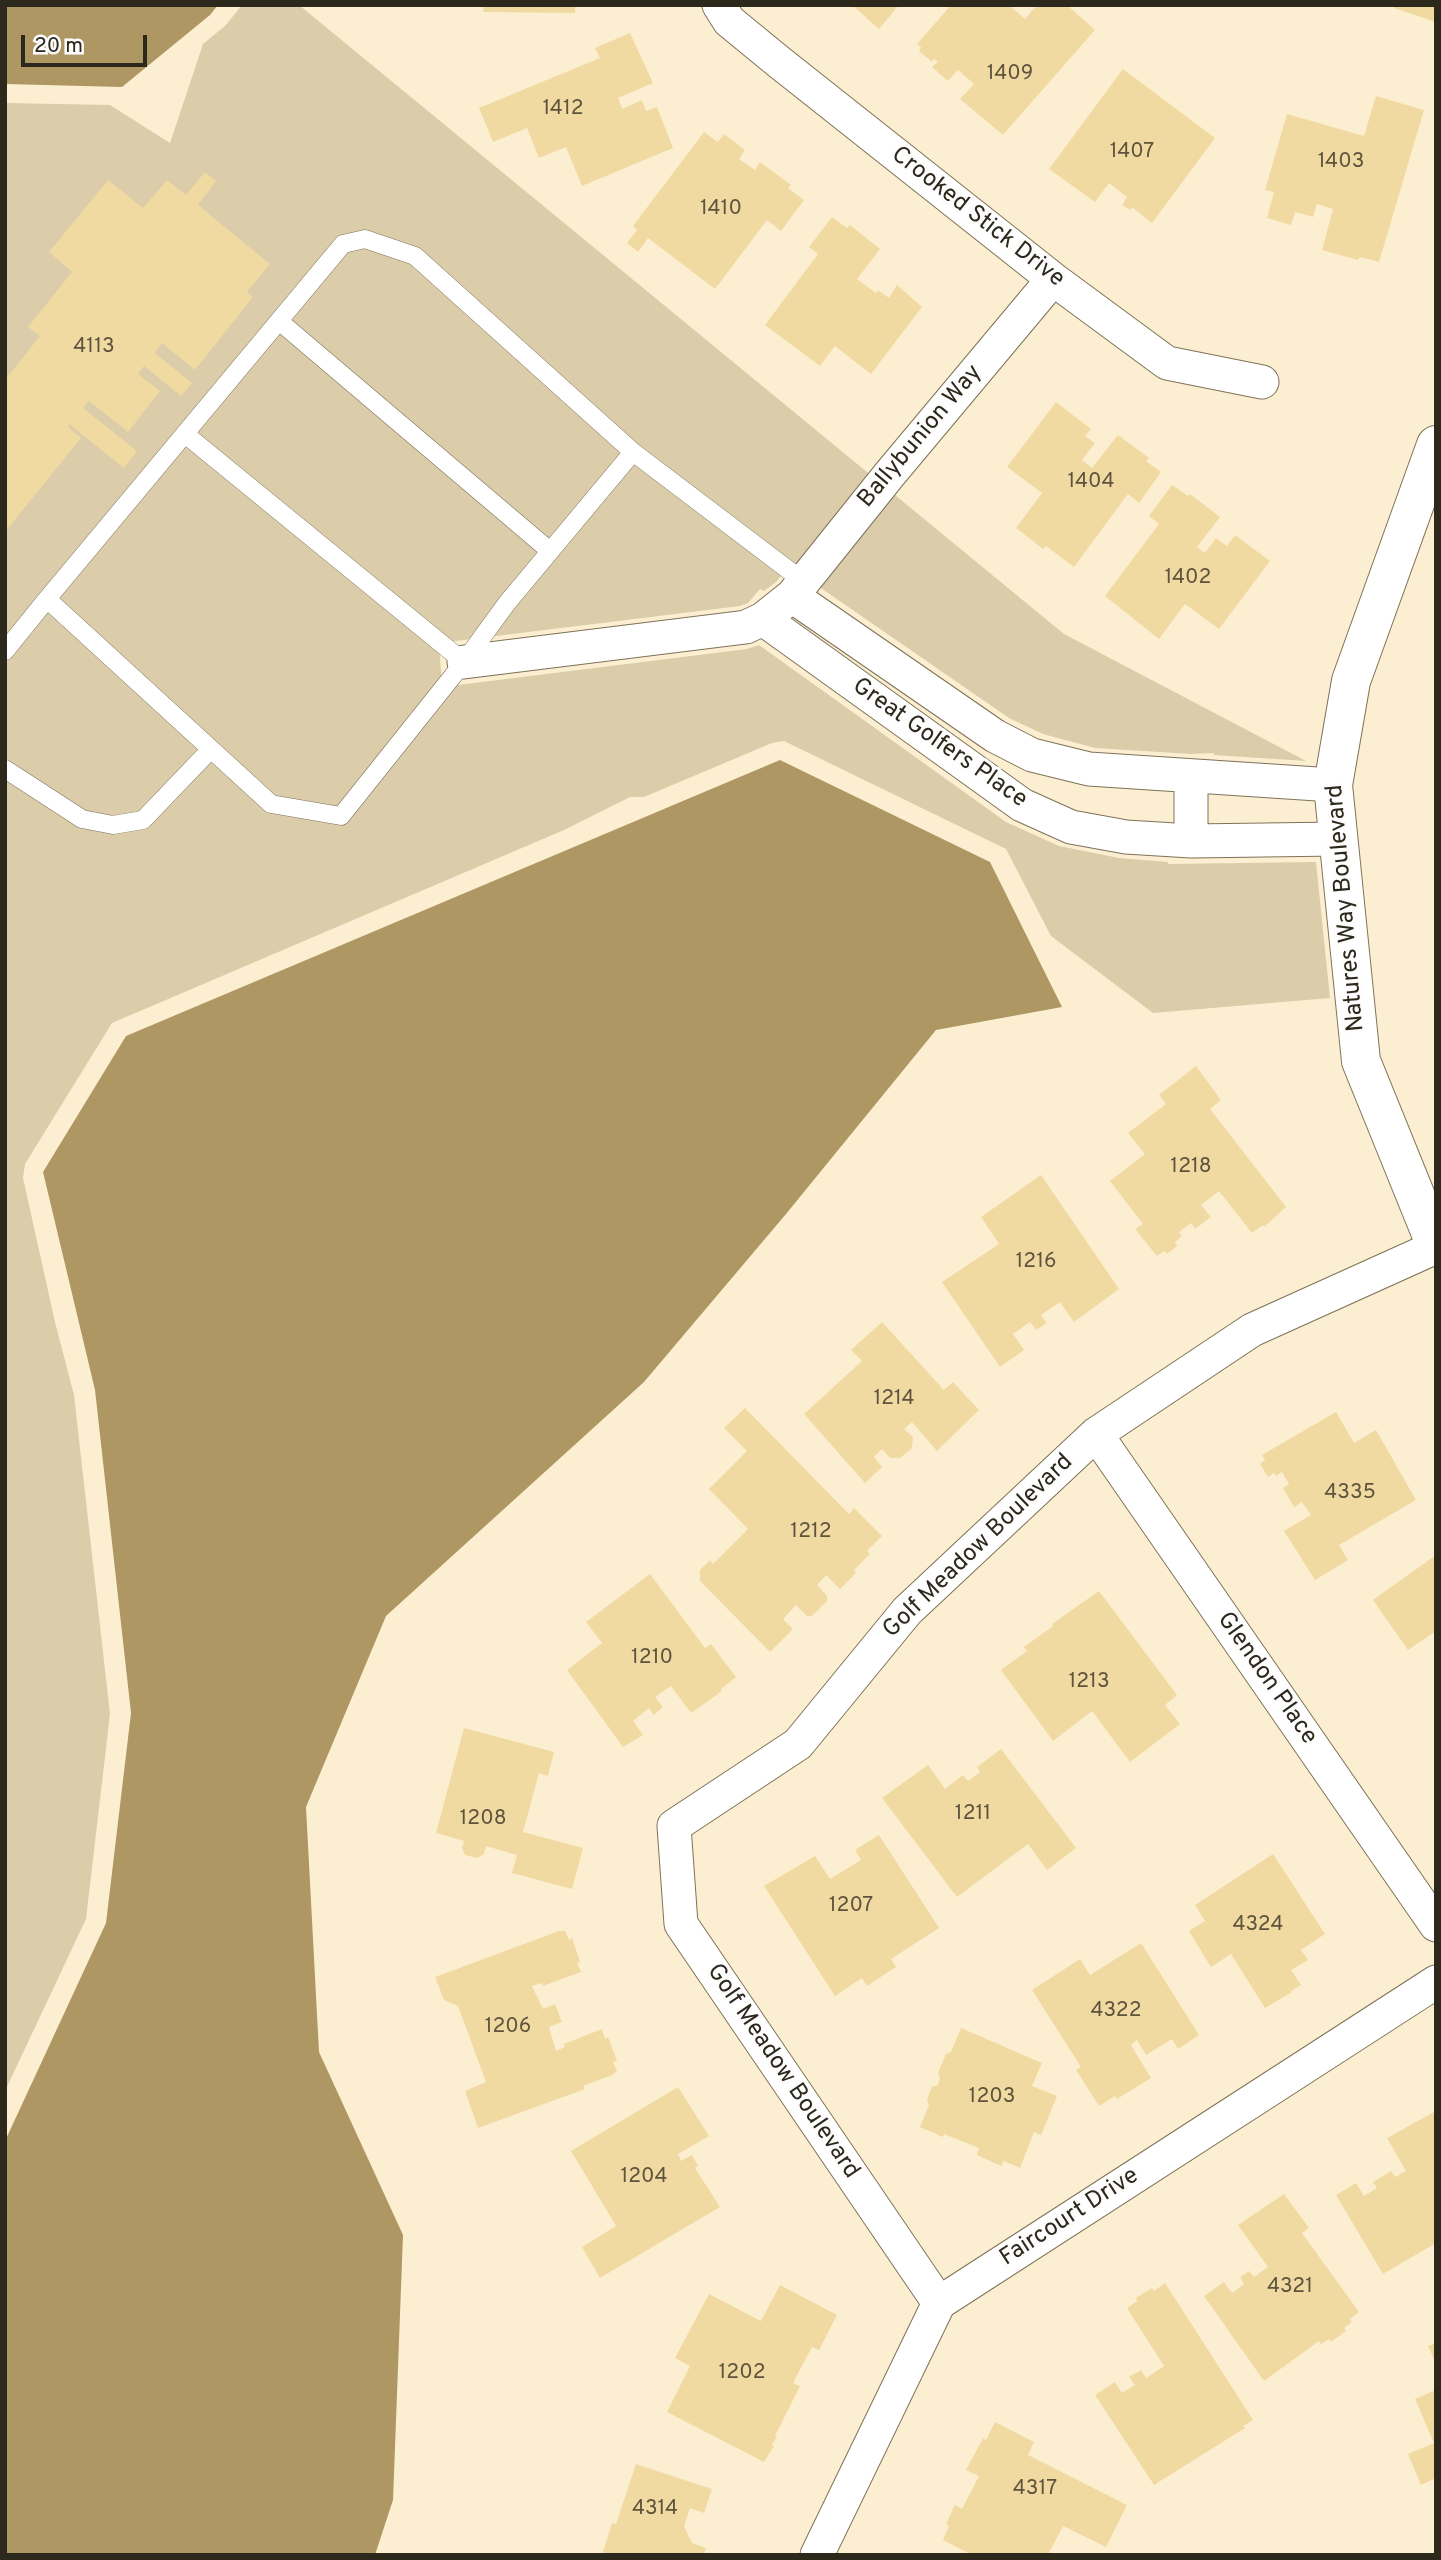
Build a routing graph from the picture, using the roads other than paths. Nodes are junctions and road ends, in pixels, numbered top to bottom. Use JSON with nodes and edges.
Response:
{"nodes":[{"id":1,"x":719,"y":5,"type":"edge"},
{"id":2,"x":1053,"y":279,"type":"junction"},
{"id":3,"x":279,"y":321,"type":"junction"},
{"id":4,"x":1262,"y":382,"type":"dead end"},
{"id":5,"x":185,"y":434,"type":"junction"},
{"id":6,"x":1436,"y":445,"type":"edge"},
{"id":7,"x":633,"y":452,"type":"junction"},
{"id":8,"x":550,"y":551,"type":"junction"},
{"id":9,"x":798,"y":589,"type":"junction"},
{"id":10,"x":47,"y":599,"type":"junction"},
{"id":11,"x":763,"y":620,"type":"junction"},
{"id":12,"x":5,"y":651,"type":"edge"},
{"id":13,"x":464,"y":662,"type":"junction"},
{"id":14,"x":211,"y":749,"type":"junction"},
{"id":15,"x":5,"y":769,"type":"edge"},
{"id":16,"x":1191,"y":776,"type":"junction"},
{"id":17,"x":1333,"y":785,"type":"junction"},
{"id":18,"x":1338,"y":839,"type":"junction"},
{"id":19,"x":1191,"y":841,"type":"junction"},
{"id":20,"x":1436,"y":1247,"type":"edge"},
{"id":21,"x":1096,"y":1434,"type":"junction"},
{"id":22,"x":1436,"y":1924,"type":"edge"},
{"id":23,"x":1436,"y":1982,"type":"edge"},
{"id":24,"x":939,"y":2303,"type":"junction"},
{"id":25,"x":817,"y":2555,"type":"edge"}],
"edges":[{"from":1,"to":2,"type":"street","name":"Crooked Stick Drive"},
{"from":2,"to":4,"type":"street","name":"Crooked Stick Drive"},
{"from":2,"to":9,"type":"street","name":"Ballybunion Way"},
{"from":3,"to":5,"type":"lane"},
{"from":3,"to":7,"type":"lane"},
{"from":3,"to":8,"type":"lane"},
{"from":5,"to":10,"type":"lane"},
{"from":5,"to":13,"type":"lane"},
{"from":6,"to":17,"type":"street","name":"Natures Way Boulevard"},
{"from":7,"to":8,"type":"lane"},
{"from":7,"to":9,"type":"lane"},
{"from":8,"to":13,"type":"lane"},
{"from":9,"to":11,"type":"street"},
{"from":9,"to":16,"type":"street","name":"Great Golfers Place"},
{"from":10,"to":12,"type":"lane"},
{"from":10,"to":14,"type":"lane"},
{"from":11,"to":13,"type":"street"},
{"from":11,"to":19,"type":"street","name":"Great Golfers Place"},
{"from":13,"to":14,"type":"lane"},
{"from":14,"to":15,"type":"lane"},
{"from":16,"to":17,"type":"street","name":"Great Golfers Place"},
{"from":16,"to":19,"type":"street"},
{"from":17,"to":18,"type":"street","name":"Natures Way Boulevard"},
{"from":18,"to":19,"type":"street","name":"Great Golfers Place"},
{"from":18,"to":20,"type":"street","name":"Natures Way Boulevard"},
{"from":20,"to":21,"type":"street","name":"Golf Meadow Boulevard"},
{"from":21,"to":22,"type":"street","name":"Glendon Place"},
{"from":21,"to":24,"type":"street","name":"Golf Meadow Boulevard"},
{"from":23,"to":24,"type":"street","name":"Faircourt Drive"},
{"from":24,"to":25,"type":"street"}]}
